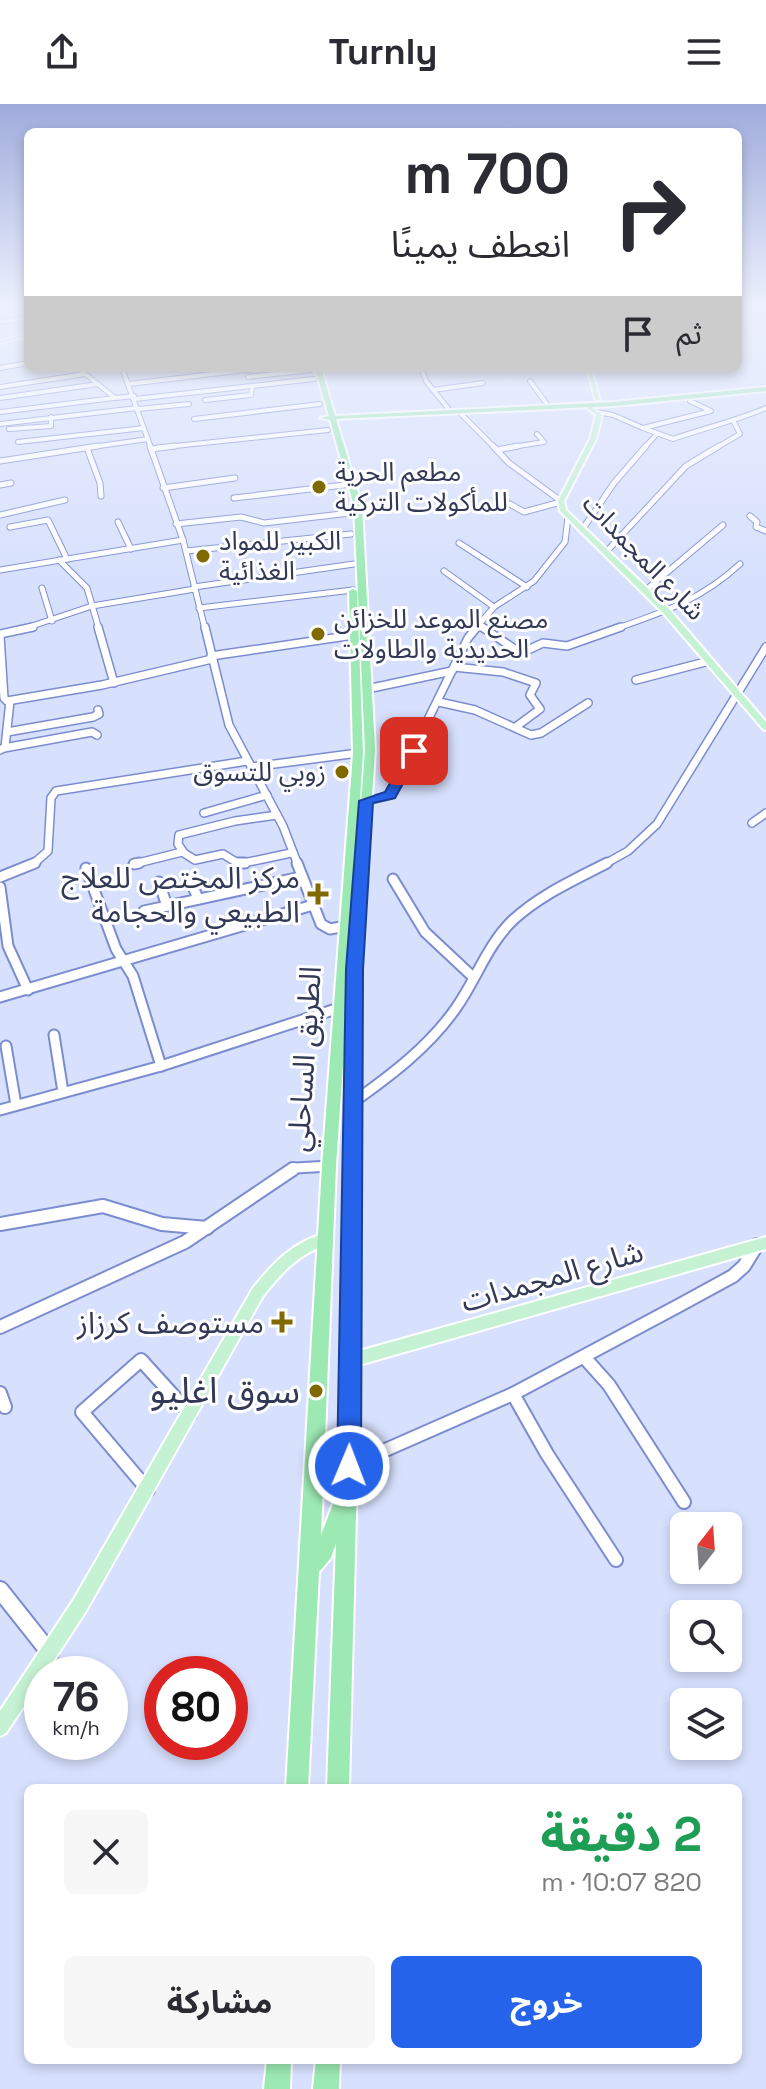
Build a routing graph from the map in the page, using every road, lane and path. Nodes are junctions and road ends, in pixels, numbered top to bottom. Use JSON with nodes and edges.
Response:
{"nodes":[{"id":1,"x":93,"y":401,"type":"edge"},
{"id":2,"x":135,"y":401,"type":"edge"},
{"id":3,"x":322,"y":401,"type":"edge"},
{"id":4,"x":442,"y":401,"type":"edge"},
{"id":5,"x":544,"y":401,"type":"edge"},
{"id":6,"x":596,"y":401,"type":"edge"},
{"id":7,"x":603,"y":401,"type":"edge"},
{"id":8,"x":653,"y":401,"type":"edge"},
{"id":9,"x":690,"y":401,"type":"joint"},
{"id":10,"x":189,"y":404,"type":"dead end"},
{"id":11,"x":614,"y":404,"type":"junction"},
{"id":12,"x":588,"y":406,"type":"junction"},
{"id":13,"x":549,"y":407,"type":"junction"},
{"id":14,"x":766,"y":408,"type":"edge"},
{"id":15,"x":138,"y":409,"type":"junction"},
{"id":16,"x":0,"y":412,"type":"edge"},
{"id":17,"x":451,"y":412,"type":"junction"},
{"id":18,"x":597,"y":412,"type":"junction"},
{"id":19,"x":460,"y":413,"type":"junction"},
{"id":20,"x":51,"y":417,"type":"junction"},
{"id":21,"x":360,"y":417,"type":"junction"},
{"id":22,"x":194,"y":419,"type":"dead end"},
{"id":23,"x":328,"y":419,"type":"junction"},
{"id":24,"x":734,"y":422,"type":"junction"},
{"id":25,"x":0,"y":424,"type":"edge"},
{"id":26,"x":144,"y":428,"type":"junction"},
{"id":27,"x":643,"y":428,"type":"junction"},
{"id":28,"x":9,"y":429,"type":"dead end"},
{"id":29,"x":537,"y":434,"type":"dead end"},
{"id":30,"x":656,"y":435,"type":"junction"},
{"id":31,"x":148,"y":439,"type":"junction"},
{"id":32,"x":18,"y":442,"type":"dead end"},
{"id":33,"x":87,"y":448,"type":"junction"},
{"id":34,"x":151,"y":449,"type":"junction"},
{"id":35,"x":497,"y":450,"type":"junction"},
{"id":36,"x":0,"y":461,"type":"edge"},
{"id":37,"x":235,"y":478,"type":"dead end"},
{"id":38,"x":11,"y":483,"type":"dead end"},
{"id":39,"x":0,"y":485,"type":"edge"},
{"id":40,"x":344,"y":485,"type":"junction"},
{"id":41,"x":163,"y":488,"type":"junction"},
{"id":42,"x":101,"y":496,"type":"dead end"},
{"id":43,"x":234,"y":498,"type":"dead end"},
{"id":44,"x":65,"y":500,"type":"dead end"},
{"id":45,"x":561,"y":502,"type":"junction"},
{"id":46,"x":510,"y":504,"type":"dead end"},
{"id":47,"x":350,"y":513,"type":"junction"},
{"id":48,"x":0,"y":515,"type":"edge"},
{"id":49,"x":750,"y":516,"type":"dead end"},
{"id":50,"x":568,"y":517,"type":"junction"},
{"id":51,"x":118,"y":522,"type":"dead end"},
{"id":52,"x":176,"y":524,"type":"junction"},
{"id":53,"x":723,"y":525,"type":"dead end"},
{"id":54,"x":10,"y":527,"type":"dead end"},
{"id":55,"x":582,"y":530,"type":"junction"},
{"id":56,"x":766,"y":531,"type":"edge"},
{"id":57,"x":351,"y":534,"type":"junction"},
{"id":58,"x":183,"y":540,"type":"junction"},
{"id":59,"x":459,"y":543,"type":"dead end"},
{"id":60,"x":131,"y":549,"type":"junction"},
{"id":61,"x":186,"y":551,"type":"junction"},
{"id":62,"x":606,"y":552,"type":"junction"},
{"id":63,"x":63,"y":559,"type":"junction"},
{"id":64,"x":357,"y":563,"type":"junction"},
{"id":65,"x":740,"y":564,"type":"dead end"},
{"id":66,"x":0,"y":570,"type":"edge"},
{"id":67,"x":444,"y":571,"type":"dead end"},
{"id":68,"x":527,"y":587,"type":"junction"},
{"id":69,"x":42,"y":588,"type":"dead end"},
{"id":70,"x":194,"y":588,"type":"junction"},
{"id":71,"x":353,"y":590,"type":"junction"},
{"id":72,"x":646,"y":590,"type":"junction"},
{"id":73,"x":92,"y":606,"type":"junction"},
{"id":74,"x":494,"y":607,"type":"junction"},
{"id":75,"x":199,"y":608,"type":"junction"},
{"id":76,"x":667,"y":612,"type":"junction"},
{"id":77,"x":52,"y":621,"type":"junction"},
{"id":78,"x":478,"y":625,"type":"junction"},
{"id":79,"x":0,"y":635,"type":"edge"},
{"id":80,"x":354,"y":635,"type":"junction"},
{"id":81,"x":530,"y":649,"type":"dead end"},
{"id":82,"x":766,"y":649,"type":"edge"},
{"id":83,"x":522,"y":654,"type":"dead end"},
{"id":84,"x":212,"y":658,"type":"junction"},
{"id":85,"x":709,"y":661,"type":"junction"},
{"id":86,"x":453,"y":669,"type":"junction"},
{"id":87,"x":636,"y":680,"type":"dead end"},
{"id":88,"x":114,"y":683,"type":"junction"},
{"id":89,"x":367,"y":689,"type":"junction"},
{"id":90,"x":737,"y":693,"type":"junction"},
{"id":91,"x":10,"y":702,"type":"junction"},
{"id":92,"x":439,"y":702,"type":"junction"},
{"id":93,"x":588,"y":703,"type":"dead end"},
{"id":94,"x":0,"y":704,"type":"edge"},
{"id":95,"x":98,"y":710,"type":"dead end"},
{"id":96,"x":517,"y":726,"type":"junction"},
{"id":97,"x":766,"y":727,"type":"edge"},
{"id":98,"x":7,"y":732,"type":"junction"},
{"id":99,"x":97,"y":735,"type":"dead end"},
{"id":100,"x":2,"y":749,"type":"edge"},
{"id":101,"x":358,"y":753,"type":"junction"},
{"id":102,"x":250,"y":764,"type":"junction"},
{"id":103,"x":267,"y":795,"type":"junction"},
{"id":104,"x":366,"y":801,"type":"junction"},
{"id":105,"x":204,"y":813,"type":"dead end"},
{"id":106,"x":766,"y":813,"type":"edge"},
{"id":107,"x":277,"y":815,"type":"junction"},
{"id":108,"x":752,"y":823,"type":"dead end"},
{"id":109,"x":182,"y":852,"type":"junction"},
{"id":110,"x":291,"y":853,"type":"junction"},
{"id":111,"x":134,"y":864,"type":"dead end"},
{"id":112,"x":86,"y":868,"type":"dead end"},
{"id":113,"x":0,"y":877,"type":"edge"},
{"id":114,"x":301,"y":877,"type":"junction"},
{"id":115,"x":393,"y":879,"type":"dead end"},
{"id":116,"x":159,"y":882,"type":"dead end"},
{"id":117,"x":192,"y":884,"type":"dead end"},
{"id":118,"x":0,"y":887,"type":"edge"},
{"id":119,"x":198,"y":899,"type":"junction"},
{"id":120,"x":313,"y":905,"type":"junction"},
{"id":121,"x":167,"y":906,"type":"junction"},
{"id":122,"x":144,"y":911,"type":"dead end"},
{"id":123,"x":2,"y":913,"type":"edge"},
{"id":124,"x":352,"y":925,"type":"junction"},
{"id":125,"x":4,"y":948,"type":"edge"},
{"id":126,"x":124,"y":960,"type":"junction"},
{"id":127,"x":473,"y":977,"type":"junction"},
{"id":128,"x":28,"y":990,"type":"junction"},
{"id":129,"x":0,"y":997,"type":"edge"},
{"id":130,"x":339,"y":1008,"type":"junction"},
{"id":131,"x":54,"y":1035,"type":"dead end"},
{"id":132,"x":6,"y":1046,"type":"dead end"},
{"id":133,"x":161,"y":1066,"type":"junction"},
{"id":134,"x":63,"y":1092,"type":"junction"},
{"id":135,"x":352,"y":1103,"type":"junction"},
{"id":136,"x":16,"y":1105,"type":"junction"},
{"id":137,"x":0,"y":1110,"type":"edge"},
{"id":138,"x":329,"y":1166,"type":"junction"},
{"id":139,"x":0,"y":1224,"type":"edge"},
{"id":140,"x":209,"y":1228,"type":"junction"},
{"id":141,"x":326,"y":1239,"type":"junction"},
{"id":142,"x":762,"y":1244,"type":"edge"},
{"id":143,"x":0,"y":1327,"type":"edge"},
{"id":144,"x":584,"y":1357,"type":"junction"},
{"id":145,"x":352,"y":1360,"type":"junction"},
{"id":146,"x":0,"y":1393,"type":"edge"},
{"id":147,"x":513,"y":1394,"type":"junction"},
{"id":148,"x":5,"y":1407,"type":"dead end"},
{"id":149,"x":190,"y":1414,"type":"junction"},
{"id":150,"x":349,"y":1466,"type":"junction"},
{"id":151,"x":348,"y":1489,"type":"junction"},
{"id":152,"x":148,"y":1490,"type":"junction"},
{"id":153,"x":684,"y":1502,"type":"dead end"},
{"id":154,"x":616,"y":1560,"type":"dead end"},
{"id":155,"x":310,"y":1568,"type":"junction"},
{"id":156,"x":0,"y":1590,"type":"edge"},
{"id":157,"x":50,"y":1653,"type":"junction"},
{"id":158,"x":0,"y":1727,"type":"edge"},
{"id":159,"x":297,"y":1784,"type":"edge"},
{"id":160,"x":338,"y":1784,"type":"edge"},
{"id":161,"x":279,"y":2064,"type":"edge"},
{"id":162,"x":328,"y":2064,"type":"edge"},
{"id":163,"x":277,"y":2089,"type":"edge"},
{"id":164,"x":326,"y":2089,"type":"edge"}],
"edges":[{"from":1,"to":16,"type":"street"},
{"from":2,"to":15,"type":"street"},
{"from":3,"to":23,"type":"highway","name":"الطريق الساحلي"},
{"from":4,"to":17,"type":"street"},
{"from":5,"to":13,"type":"street"},
{"from":6,"to":12,"type":"main road"},
{"from":7,"to":11,"type":"main road"},
{"from":8,"to":11,"type":"highway"},
{"from":9,"to":12,"type":"highway"},
{"from":9,"to":27,"type":"street"},
{"from":10,"to":15,"type":"street"},
{"from":11,"to":12,"type":"highway"},
{"from":12,"to":13,"type":"highway"},
{"from":12,"to":18,"type":"main road"},
{"from":12,"to":19,"type":"highway"},
{"from":13,"to":17,"type":"highway"},
{"from":14,"to":24,"type":"street"},
{"from":15,"to":20,"type":"street"},
{"from":15,"to":26,"type":"street"},
{"from":17,"to":21,"type":"highway"},
{"from":18,"to":27,"type":"street"},
{"from":18,"to":45,"type":"main road","name":"شارع المجمدات"},
{"from":19,"to":21,"type":"highway"},
{"from":19,"to":35,"type":"street"},
{"from":20,"to":25,"type":"street"},
{"from":20,"to":28,"type":"street"},
{"from":21,"to":23,"type":"highway"},
{"from":21,"to":23,"type":"highway"},
{"from":22,"to":23,"type":"street"},
{"from":23,"to":34,"type":"street"},
{"from":23,"to":40,"type":"highway","name":"الطريق الساحلي"},
{"from":23,"to":64,"type":"highway","name":"الطريق الساحلي"},
{"from":24,"to":30,"type":"street"},
{"from":24,"to":62,"type":"street"},
{"from":26,"to":31,"type":"street"},
{"from":26,"to":32,"type":"street"},
{"from":27,"to":30,"type":"street"},
{"from":29,"to":35,"type":"street"},
{"from":30,"to":55,"type":"street"},
{"from":31,"to":33,"type":"street"},
{"from":31,"to":34,"type":"street"},
{"from":33,"to":36,"type":"street"},
{"from":33,"to":42,"type":"street"},
{"from":34,"to":41,"type":"street"},
{"from":35,"to":45,"type":"street"},
{"from":37,"to":41,"type":"street"},
{"from":38,"to":39,"type":"street"},
{"from":40,"to":43,"type":"street"},
{"from":40,"to":47,"type":"highway","name":"الطريق الساحلي"},
{"from":41,"to":52,"type":"street"},
{"from":44,"to":48,"type":"street"},
{"from":45,"to":46,"type":"street"},
{"from":45,"to":50,"type":"main road","name":"شارع المجمدات"},
{"from":47,"to":52,"type":"street"},
{"from":47,"to":57,"type":"highway","name":"الطريق الساحلي"},
{"from":49,"to":56,"type":"street"},
{"from":50,"to":55,"type":"main road","name":"شارع المجمدات"},
{"from":50,"to":68,"type":"street"},
{"from":51,"to":60,"type":"street"},
{"from":52,"to":58,"type":"street"},
{"from":53,"to":72,"type":"street"},
{"from":54,"to":63,"type":"street"},
{"from":55,"to":62,"type":"main road","name":"شارع المجمدات"},
{"from":57,"to":61,"type":"street"},
{"from":57,"to":64,"type":"highway","name":"الطريق الساحلي"},
{"from":58,"to":60,"type":"street"},
{"from":58,"to":61,"type":"street"},
{"from":59,"to":68,"type":"street"},
{"from":60,"to":63,"type":"street"},
{"from":61,"to":70,"type":"street"},
{"from":62,"to":72,"type":"main road","name":"شارع المجمدات"},
{"from":63,"to":66,"type":"street"},
{"from":63,"to":73,"type":"street"},
{"from":64,"to":70,"type":"street"},
{"from":64,"to":71,"type":"highway","name":"الطريق الساحلي"},
{"from":64,"to":89,"type":"highway","name":"الطريق الساحلي"},
{"from":65,"to":76,"type":"street"},
{"from":67,"to":74,"type":"street"},
{"from":68,"to":74,"type":"street"},
{"from":69,"to":77,"type":"street"},
{"from":70,"to":73,"type":"street"},
{"from":70,"to":75,"type":"street"},
{"from":71,"to":75,"type":"street"},
{"from":71,"to":80,"type":"highway","name":"الطريق الساحلي"},
{"from":72,"to":76,"type":"main road","name":"شارع المجمدات"},
{"from":73,"to":77,"type":"street"},
{"from":73,"to":88,"type":"street"},
{"from":74,"to":78,"type":"street"},
{"from":75,"to":84,"type":"street"},
{"from":76,"to":81,"type":"street"},
{"from":76,"to":85,"type":"main road","name":"شارع المجمدات"},
{"from":77,"to":79,"type":"street"},
{"from":78,"to":83,"type":"street"},
{"from":78,"to":86,"type":"street"},
{"from":79,"to":91,"type":"street"},
{"from":80,"to":84,"type":"street"},
{"from":80,"to":101,"type":"highway","name":"الطريق الساحلي"},
{"from":82,"to":90,"type":"street"},
{"from":84,"to":88,"type":"street"},
{"from":84,"to":102,"type":"street"},
{"from":85,"to":87,"type":"street"},
{"from":85,"to":90,"type":"main road","name":"شارع المجمدات"},
{"from":86,"to":89,"type":"street"},
{"from":86,"to":92,"type":"street"},
{"from":86,"to":96,"type":"street"},
{"from":88,"to":91,"type":"street"},
{"from":89,"to":104,"type":"highway","name":"الطريق الساحلي"},
{"from":90,"to":97,"type":"main road","name":"شارع المجمدات"},
{"from":90,"to":127,"type":"street"},
{"from":91,"to":94,"type":"street"},
{"from":91,"to":98,"type":"street"},
{"from":92,"to":96,"type":"street"},
{"from":92,"to":104,"type":"street"},
{"from":93,"to":96,"type":"street"},
{"from":95,"to":98,"type":"street"},
{"from":98,"to":100,"type":"street"},
{"from":99,"to":100,"type":"street"},
{"from":101,"to":102,"type":"street"},
{"from":101,"to":124,"type":"highway","name":"الطريق الساحلي"},
{"from":102,"to":103,"type":"street"},
{"from":102,"to":113,"type":"street"},
{"from":103,"to":105,"type":"street"},
{"from":103,"to":107,"type":"street"},
{"from":104,"to":124,"type":"highway","name":"الطريق الساحلي"},
{"from":106,"to":108,"type":"street"},
{"from":107,"to":109,"type":"street"},
{"from":107,"to":110,"type":"street"},
{"from":109,"to":110,"type":"street"},
{"from":109,"to":111,"type":"street"},
{"from":110,"to":114,"type":"street"},
{"from":112,"to":126,"type":"street"},
{"from":114,"to":119,"type":"street"},
{"from":114,"to":120,"type":"street"},
{"from":115,"to":127,"type":"street"},
{"from":116,"to":121,"type":"street"},
{"from":117,"to":119,"type":"street"},
{"from":118,"to":123,"type":"street"},
{"from":119,"to":121,"type":"street"},
{"from":120,"to":124,"type":"street"},
{"from":120,"to":126,"type":"street"},
{"from":121,"to":122,"type":"street"},
{"from":123,"to":125,"type":"street"},
{"from":124,"to":130,"type":"highway","name":"الطريق الساحلي"},
{"from":124,"to":135,"type":"highway","name":"الطريق الساحلي"},
{"from":125,"to":128,"type":"street"},
{"from":126,"to":128,"type":"street"},
{"from":126,"to":133,"type":"street"},
{"from":127,"to":135,"type":"street"},
{"from":128,"to":129,"type":"street"},
{"from":130,"to":133,"type":"street"},
{"from":130,"to":138,"type":"highway","name":"الطريق الساحلي"},
{"from":131,"to":134,"type":"street"},
{"from":132,"to":136,"type":"street"},
{"from":133,"to":134,"type":"street"},
{"from":134,"to":136,"type":"street"},
{"from":135,"to":145,"type":"highway","name":"الطريق الساحلي"},
{"from":136,"to":137,"type":"street"},
{"from":138,"to":140,"type":"street"},
{"from":138,"to":141,"type":"highway","name":"الطريق الساحلي"},
{"from":139,"to":140,"type":"street"},
{"from":140,"to":143,"type":"street"},
{"from":141,"to":149,"type":"main road"},
{"from":141,"to":155,"type":"highway","name":"الطريق الساحلي"},
{"from":142,"to":144,"type":"street"},
{"from":142,"to":145,"type":"main road","name":"شارع المجمدات"},
{"from":144,"to":147,"type":"street"},
{"from":144,"to":153,"type":"street"},
{"from":145,"to":150,"type":"highway","name":"الطريق الساحلي"},
{"from":146,"to":148,"type":"street"},
{"from":147,"to":150,"type":"street"},
{"from":147,"to":154,"type":"street"},
{"from":149,"to":152,"type":"main road"},
{"from":149,"to":152,"type":"street"},
{"from":150,"to":151,"type":"highway","name":"الطريق الساحلي"},
{"from":151,"to":155,"type":"highway","name":"الطريق الساحلي"},
{"from":151,"to":160,"type":"highway","name":"الطريق الساحلي"},
{"from":152,"to":157,"type":"main road"},
{"from":155,"to":159,"type":"highway","name":"الطريق الساحلي"},
{"from":156,"to":157,"type":"street"},
{"from":157,"to":158,"type":"main road"},
{"from":161,"to":163,"type":"highway"},
{"from":162,"to":164,"type":"highway"}]}
